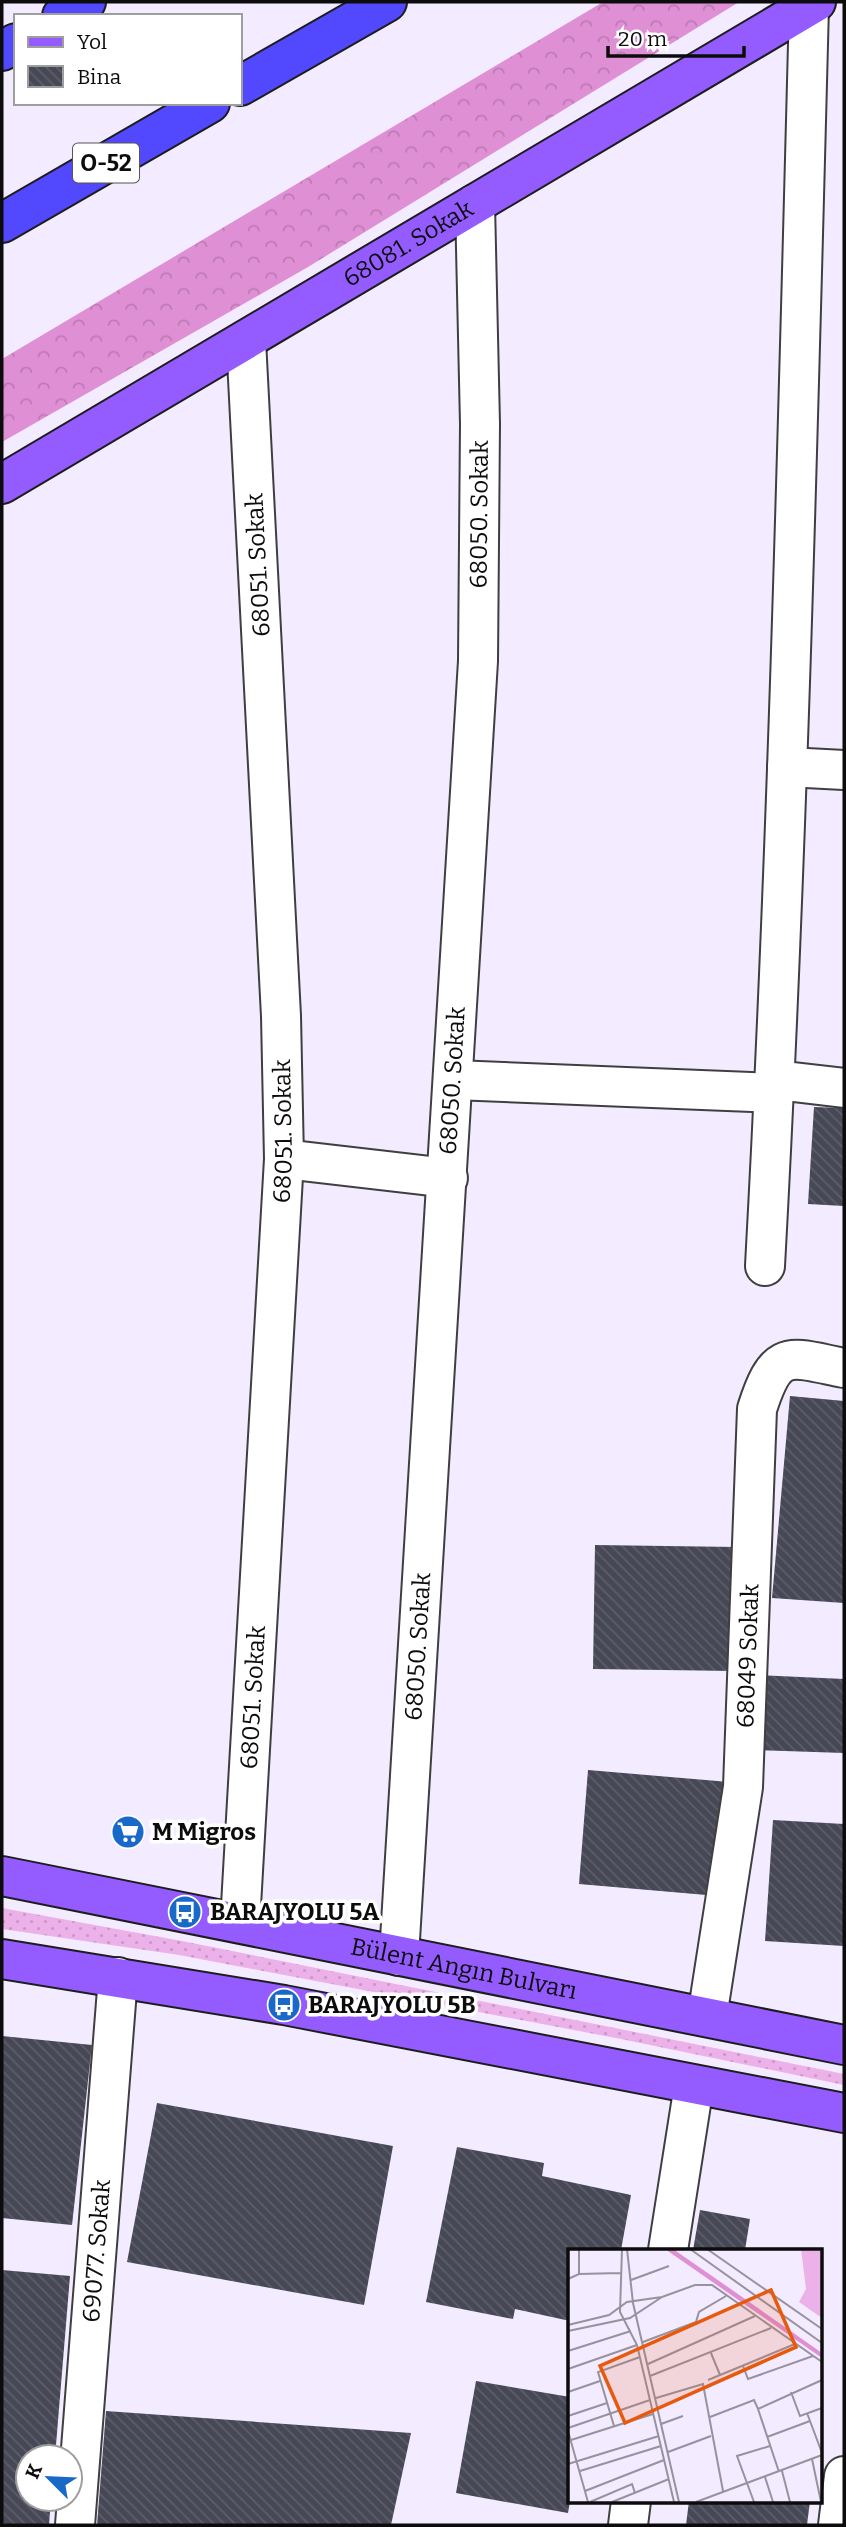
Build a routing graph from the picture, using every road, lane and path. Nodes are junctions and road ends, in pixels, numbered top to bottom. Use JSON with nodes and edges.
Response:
{"nodes":[{"id":1,"x":86,"y":2,"type":"edge"},
{"id":2,"x":387,"y":2,"type":"edge"},
{"id":3,"x":813,"y":4,"type":"edge"},
{"id":4,"x":65,"y":14,"type":"edge"},
{"id":5,"x":242,"y":85,"type":"edge"},
{"id":6,"x":207,"y":105,"type":"edge"},
{"id":7,"x":475,"y":204,"type":"junction"},
{"id":8,"x":2,"y":223,"type":"edge"},
{"id":9,"x":246,"y":340,"type":"junction"},
{"id":10,"x":2,"y":484,"type":"edge"},
{"id":11,"x":787,"y":767,"type":"junction"},
{"id":12,"x":844,"y":770,"type":"edge"},
{"id":13,"x":454,"y":1080,"type":"junction"},
{"id":14,"x":775,"y":1087,"type":"junction"},
{"id":15,"x":844,"y":1088,"type":"edge"},
{"id":16,"x":284,"y":1159,"type":"junction"},
{"id":17,"x":448,"y":1178,"type":"junction"},
{"id":18,"x":765,"y":1266,"type":"dead end"},
{"id":19,"x":844,"y":1368,"type":"edge"},
{"id":20,"x":2,"y":1876,"type":"edge"},
{"id":21,"x":240,"y":1923,"type":"junction"},
{"id":22,"x":399,"y":1956,"type":"junction"},
{"id":23,"x":2,"y":1959,"type":"edge"},
{"id":24,"x":118,"y":1977,"type":"junction"},
{"id":25,"x":707,"y":2017,"type":"junction"},
{"id":26,"x":844,"y":2045,"type":"edge"},
{"id":27,"x":694,"y":2085,"type":"junction"},
{"id":28,"x":844,"y":2113,"type":"edge"},
{"id":29,"x":668,"y":2249,"type":"edge"},
{"id":30,"x":844,"y":2476,"type":"edge"},
{"id":31,"x":631,"y":2502,"type":"edge"},
{"id":32,"x":75,"y":2525,"type":"edge"},
{"id":33,"x":628,"y":2525,"type":"edge"},
{"id":34,"x":838,"y":2525,"type":"edge"}],
"edges":[{"from":1,"to":4,"type":"highway"},
{"from":2,"to":5,"type":"highway"},
{"from":3,"to":7,"type":"main road","name":"68081. Sokak"},
{"from":3,"to":11,"type":"street"},
{"from":6,"to":8,"type":"highway","number":"O-52"},
{"from":7,"to":9,"type":"main road","name":"68081. Sokak"},
{"from":7,"to":13,"type":"street","name":"68050. Sokak"},
{"from":9,"to":10,"type":"main road","name":"68081. Sokak"},
{"from":9,"to":16,"type":"street","name":"68051. Sokak"},
{"from":11,"to":12,"type":"street"},
{"from":11,"to":14,"type":"street"},
{"from":13,"to":14,"type":"street"},
{"from":13,"to":17,"type":"street","name":"68050. Sokak"},
{"from":14,"to":15,"type":"street"},
{"from":14,"to":18,"type":"street"},
{"from":16,"to":17,"type":"street"},
{"from":16,"to":21,"type":"street","name":"68051. Sokak"},
{"from":17,"to":22,"type":"street","name":"68050. Sokak"},
{"from":19,"to":25,"type":"street","name":"68049 Sokak"},
{"from":20,"to":21,"type":"main road","name":"Bülent Angın Bulvarı"},
{"from":21,"to":22,"type":"main road","name":"Bülent Angın Bulvarı"},
{"from":22,"to":25,"type":"main road","name":"Bülent Angın Bulvarı"},
{"from":23,"to":24,"type":"main road"},
{"from":24,"to":27,"type":"main road"},
{"from":24,"to":32,"type":"street","name":"69077. Sokak"},
{"from":25,"to":26,"type":"main road","name":"Bülent Angın Bulvarı"},
{"from":27,"to":28,"type":"main road"},
{"from":27,"to":29,"type":"street"},
{"from":30,"to":34,"type":"street"},
{"from":31,"to":33,"type":"street"}]}
